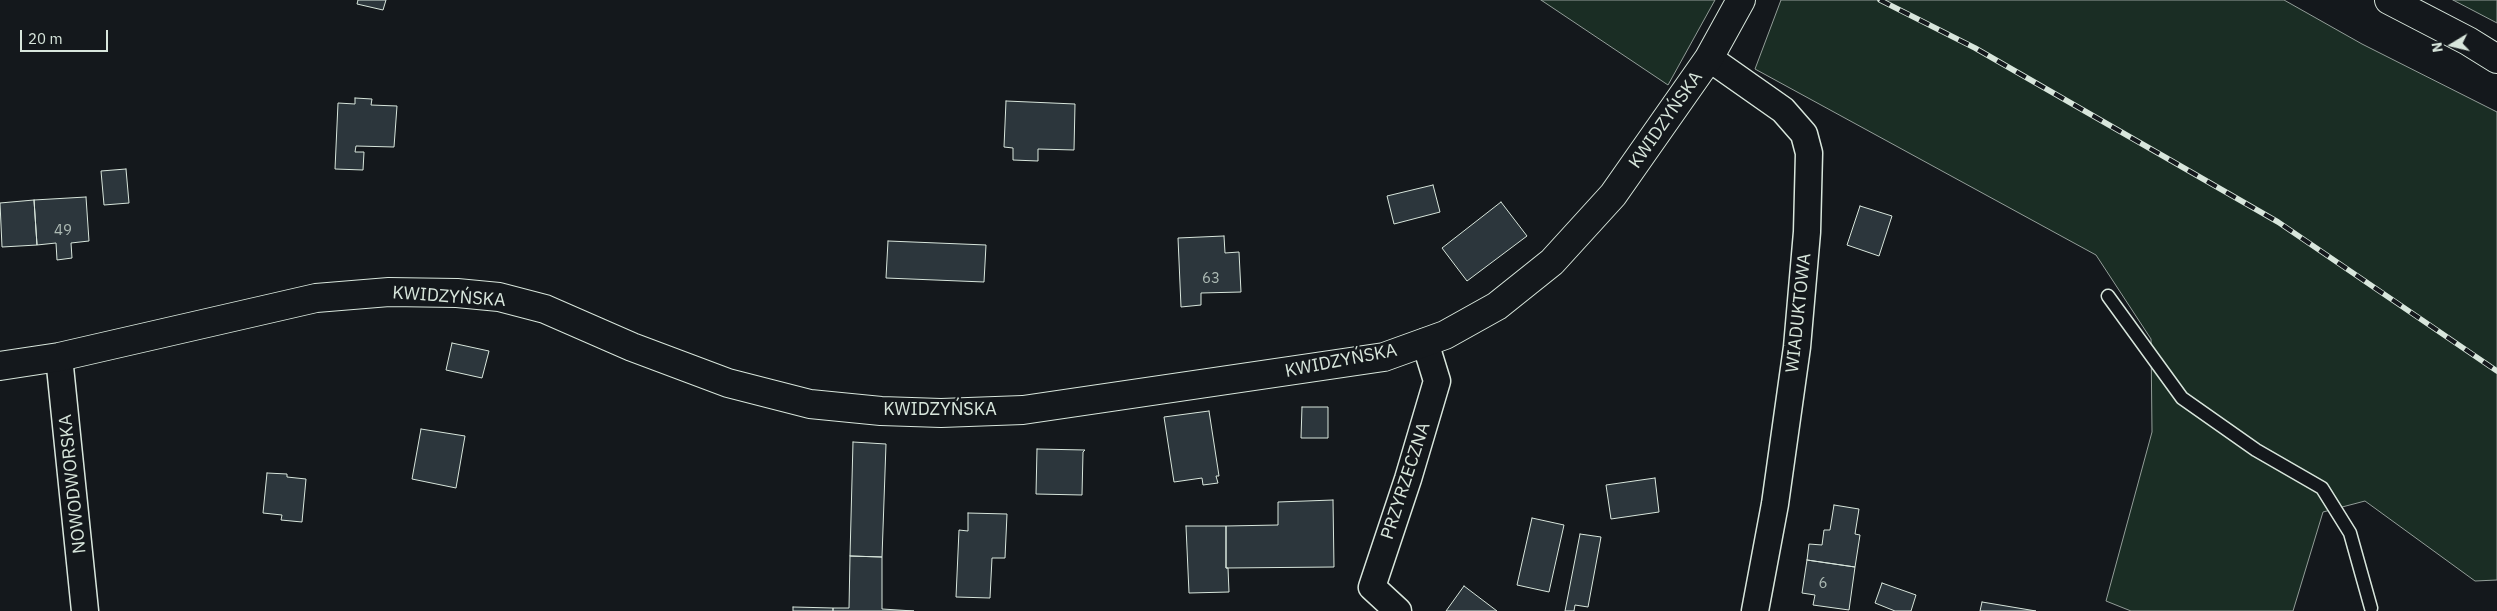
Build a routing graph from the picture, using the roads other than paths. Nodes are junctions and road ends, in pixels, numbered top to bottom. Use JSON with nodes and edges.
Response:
{"nodes":[{"id":1,"x":1741,"y":0,"type":"edge"},
{"id":2,"x":2389,"y":0,"type":"edge"},
{"id":3,"x":1709,"y":58,"type":"junction"},
{"id":4,"x":2497,"y":59,"type":"edge"},
{"id":5,"x":2108,"y":296,"type":"dead end"},
{"id":6,"x":1425,"y":342,"type":"junction"},
{"id":7,"x":59,"y":357,"type":"junction"},
{"id":8,"x":0,"y":366,"type":"edge"},
{"id":9,"x":2371,"y":608,"type":"dead end"},
{"id":10,"x":85,"y":611,"type":"edge"},
{"id":11,"x":1398,"y":611,"type":"edge"},
{"id":12,"x":1754,"y":611,"type":"edge"}],
"edges":[{"from":1,"to":3,"type":"street","name":"KWIDZYŃSKA"},
{"from":2,"to":4,"type":"street"},
{"from":3,"to":6,"type":"street","name":"KWIDZYŃSKA"},
{"from":3,"to":12,"type":"street","name":"WIADUKTOWA"},
{"from":5,"to":9,"type":"lane"},
{"from":6,"to":7,"type":"street","name":"KWIDZYŃSKA"},
{"from":6,"to":11,"type":"street","name":"PRZYRZECZNA"},
{"from":7,"to":8,"type":"street","name":"KWIDZYŃSKA"},
{"from":7,"to":10,"type":"street","name":"NOWODWORSKA"}]}
